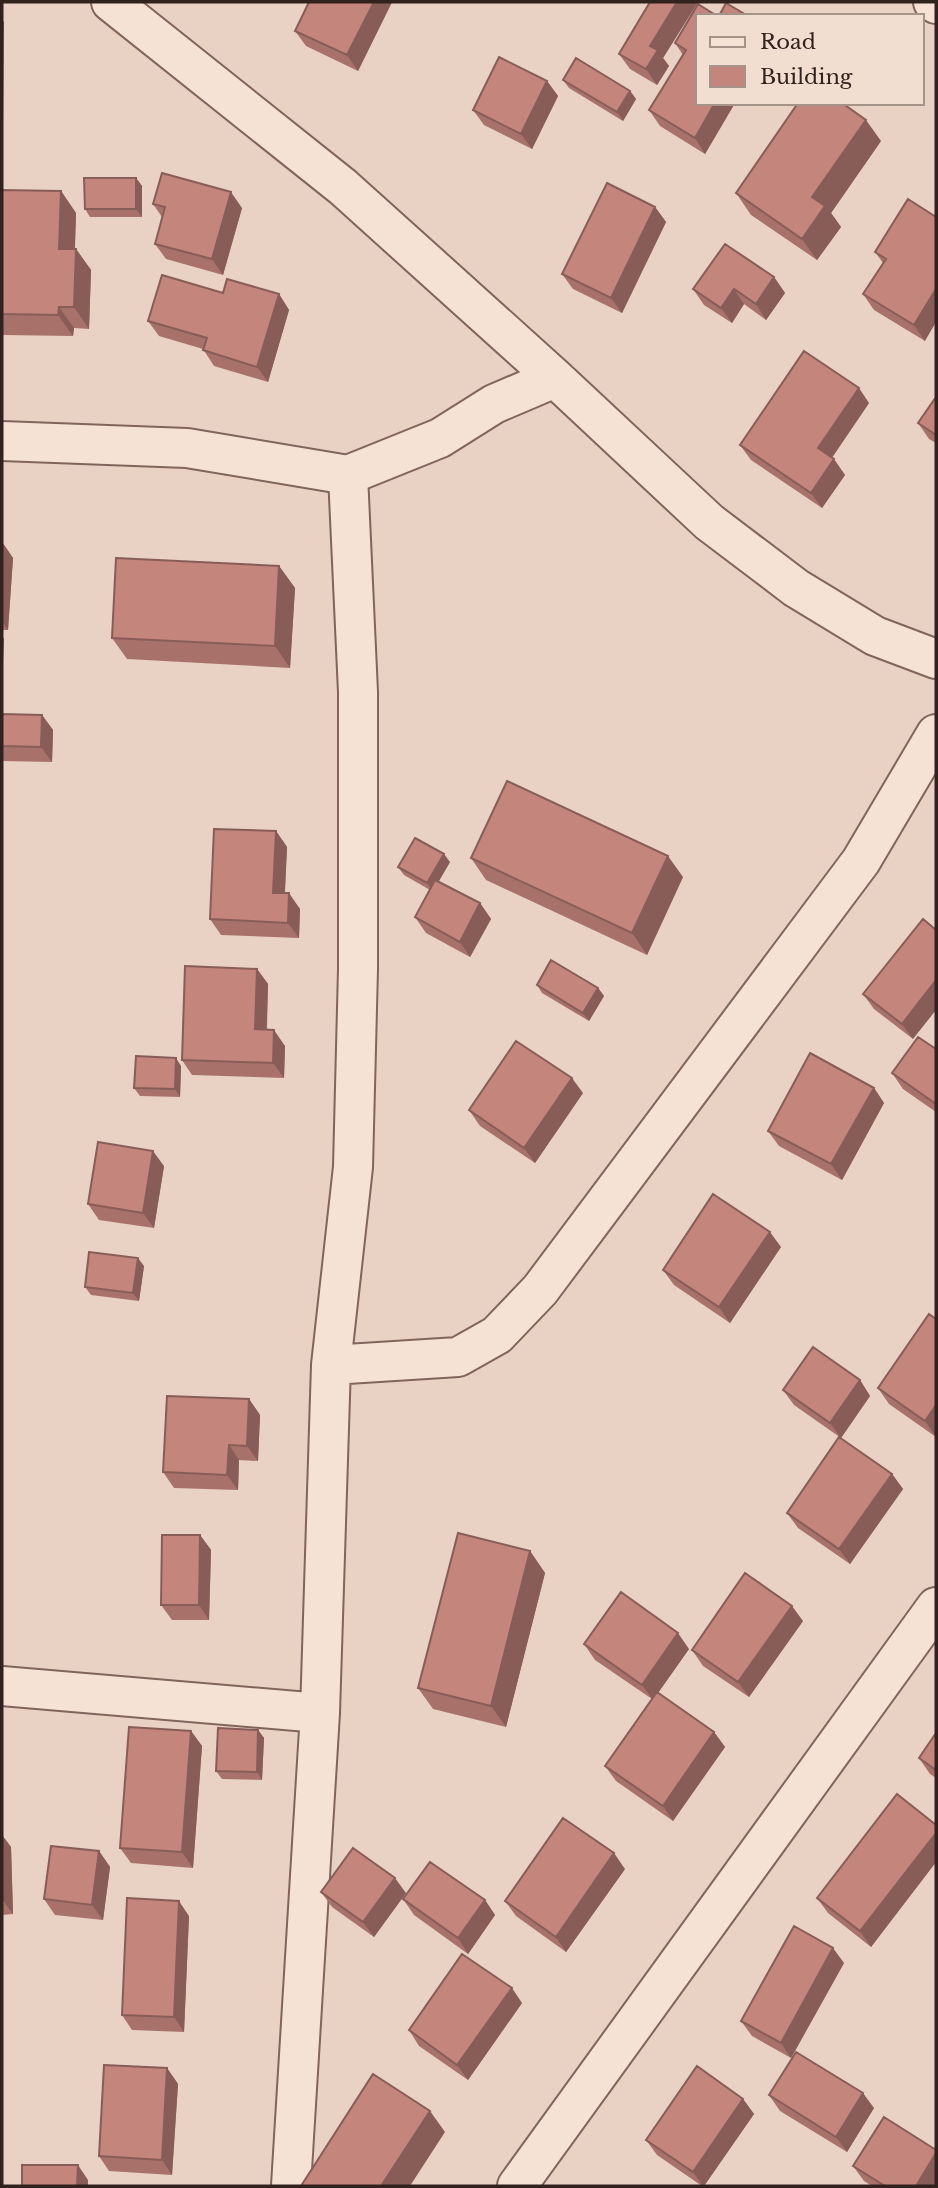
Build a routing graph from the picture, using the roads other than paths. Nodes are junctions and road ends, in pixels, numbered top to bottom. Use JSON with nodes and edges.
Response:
{"nodes":[{"id":1,"x":111,"y":2,"type":"edge"},
{"id":2,"x":555,"y":378,"type":"junction"},
{"id":3,"x":2,"y":441,"type":"edge"},
{"id":4,"x":348,"y":475,"type":"junction"},
{"id":5,"x":936,"y":659,"type":"edge"},
{"id":6,"x":936,"y":734,"type":"edge"},
{"id":7,"x":331,"y":1365,"type":"junction"},
{"id":8,"x":936,"y":1607,"type":"edge"},
{"id":9,"x":2,"y":1686,"type":"edge"},
{"id":10,"x":320,"y":1713,"type":"junction"},
{"id":11,"x":291,"y":2186,"type":"edge"},
{"id":12,"x":517,"y":2186,"type":"edge"}],
"edges":[{"from":1,"to":2,"type":"street"},
{"from":2,"to":4,"type":"street"},
{"from":2,"to":5,"type":"street"},
{"from":3,"to":4,"type":"street"},
{"from":4,"to":7,"type":"street"},
{"from":6,"to":7,"type":"street"},
{"from":7,"to":10,"type":"street"},
{"from":8,"to":12,"type":"street"},
{"from":9,"to":10,"type":"street"},
{"from":10,"to":11,"type":"street"}]}
